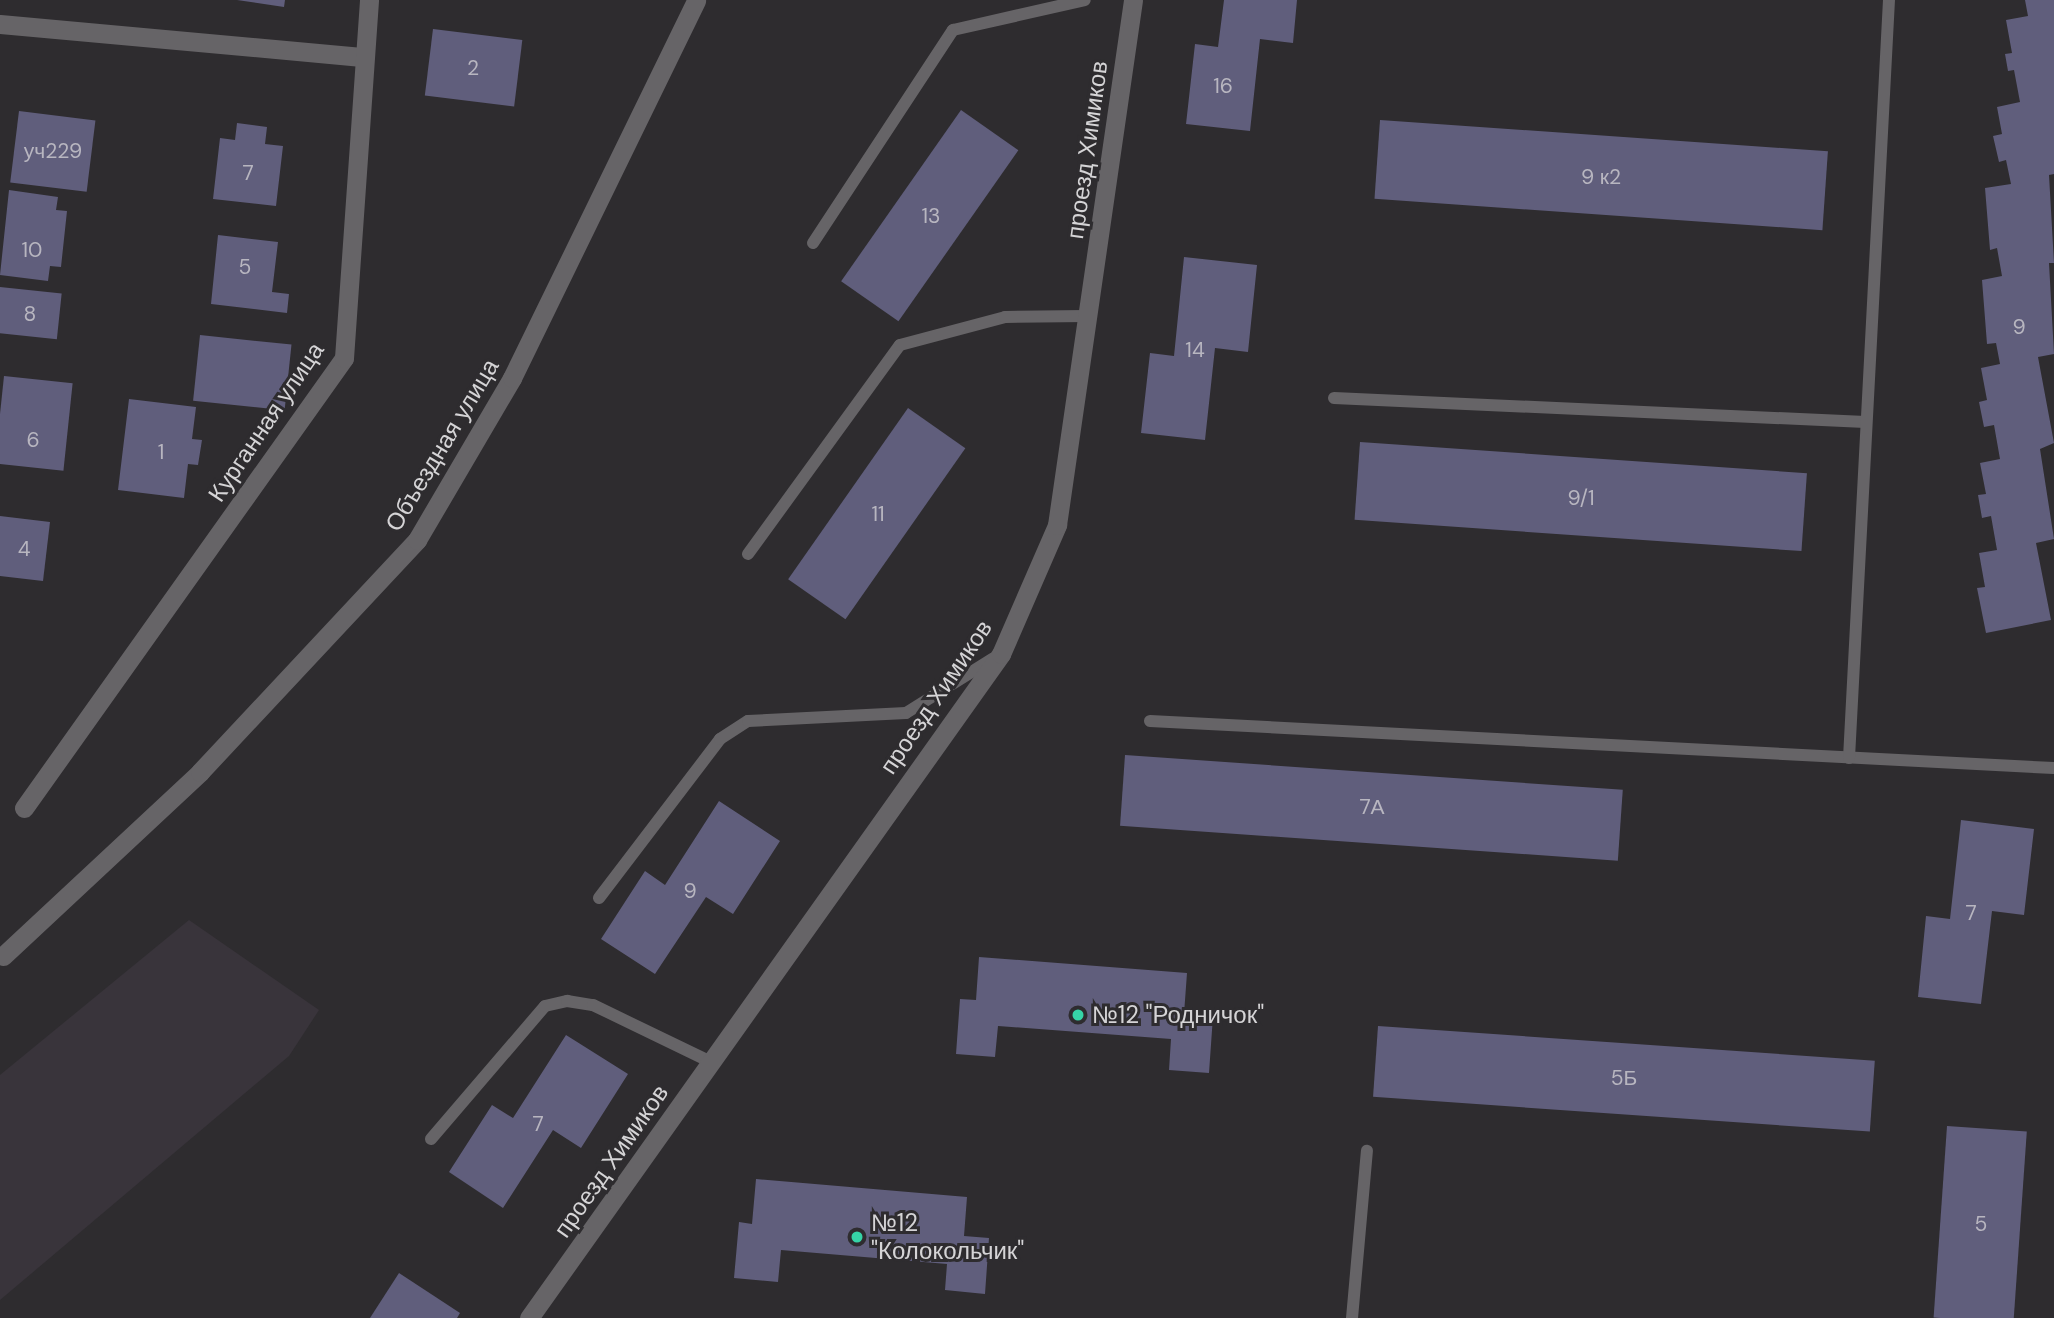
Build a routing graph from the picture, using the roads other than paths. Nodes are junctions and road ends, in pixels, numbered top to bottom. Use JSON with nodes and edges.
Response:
{"nodes":[{"id":1,"x":369,"y":0,"type":"edge"},
{"id":2,"x":696,"y":0,"type":"edge"},
{"id":3,"x":1085,"y":0,"type":"edge"},
{"id":4,"x":1133,"y":0,"type":"edge"},
{"id":5,"x":1889,"y":0,"type":"edge"},
{"id":6,"x":0,"y":24,"type":"edge"},
{"id":7,"x":365,"y":57,"type":"junction"},
{"id":8,"x":813,"y":243,"type":"dead end"},
{"id":9,"x":1087,"y":316,"type":"junction"},
{"id":10,"x":1334,"y":398,"type":"dead end"},
{"id":11,"x":1865,"y":422,"type":"junction"},
{"id":12,"x":748,"y":554,"type":"dead end"},
{"id":13,"x":1001,"y":654,"type":"junction"},
{"id":14,"x":1150,"y":721,"type":"dead end"},
{"id":15,"x":1849,"y":758,"type":"junction"},
{"id":16,"x":2054,"y":768,"type":"edge"},
{"id":17,"x":24,"y":808,"type":"dead end"},
{"id":18,"x":599,"y":898,"type":"dead end"},
{"id":19,"x":1,"y":957,"type":"edge"},
{"id":20,"x":711,"y":1062,"type":"junction"},
{"id":21,"x":431,"y":1139,"type":"dead end"},
{"id":22,"x":1367,"y":1151,"type":"dead end"},
{"id":23,"x":529,"y":1318,"type":"edge"},
{"id":24,"x":1352,"y":1318,"type":"edge"}],
"edges":[{"from":1,"to":7,"type":"street","name":"Курганная улица"},
{"from":2,"to":19,"type":"street","name":"Объездная улица"},
{"from":3,"to":8,"type":"lane"},
{"from":4,"to":9,"type":"street","name":"проезд Химиков"},
{"from":5,"to":11,"type":"lane"},
{"from":6,"to":7,"type":"street"},
{"from":7,"to":17,"type":"street","name":"Курганная улица"},
{"from":9,"to":12,"type":"lane"},
{"from":9,"to":13,"type":"street","name":"проезд Химиков"},
{"from":10,"to":11,"type":"lane"},
{"from":11,"to":15,"type":"lane"},
{"from":13,"to":18,"type":"lane"},
{"from":13,"to":20,"type":"street","name":"проезд Химиков"},
{"from":14,"to":15,"type":"lane"},
{"from":15,"to":16,"type":"lane"},
{"from":20,"to":21,"type":"lane"},
{"from":20,"to":23,"type":"street","name":"проезд Химиков"},
{"from":22,"to":24,"type":"lane"}]}
